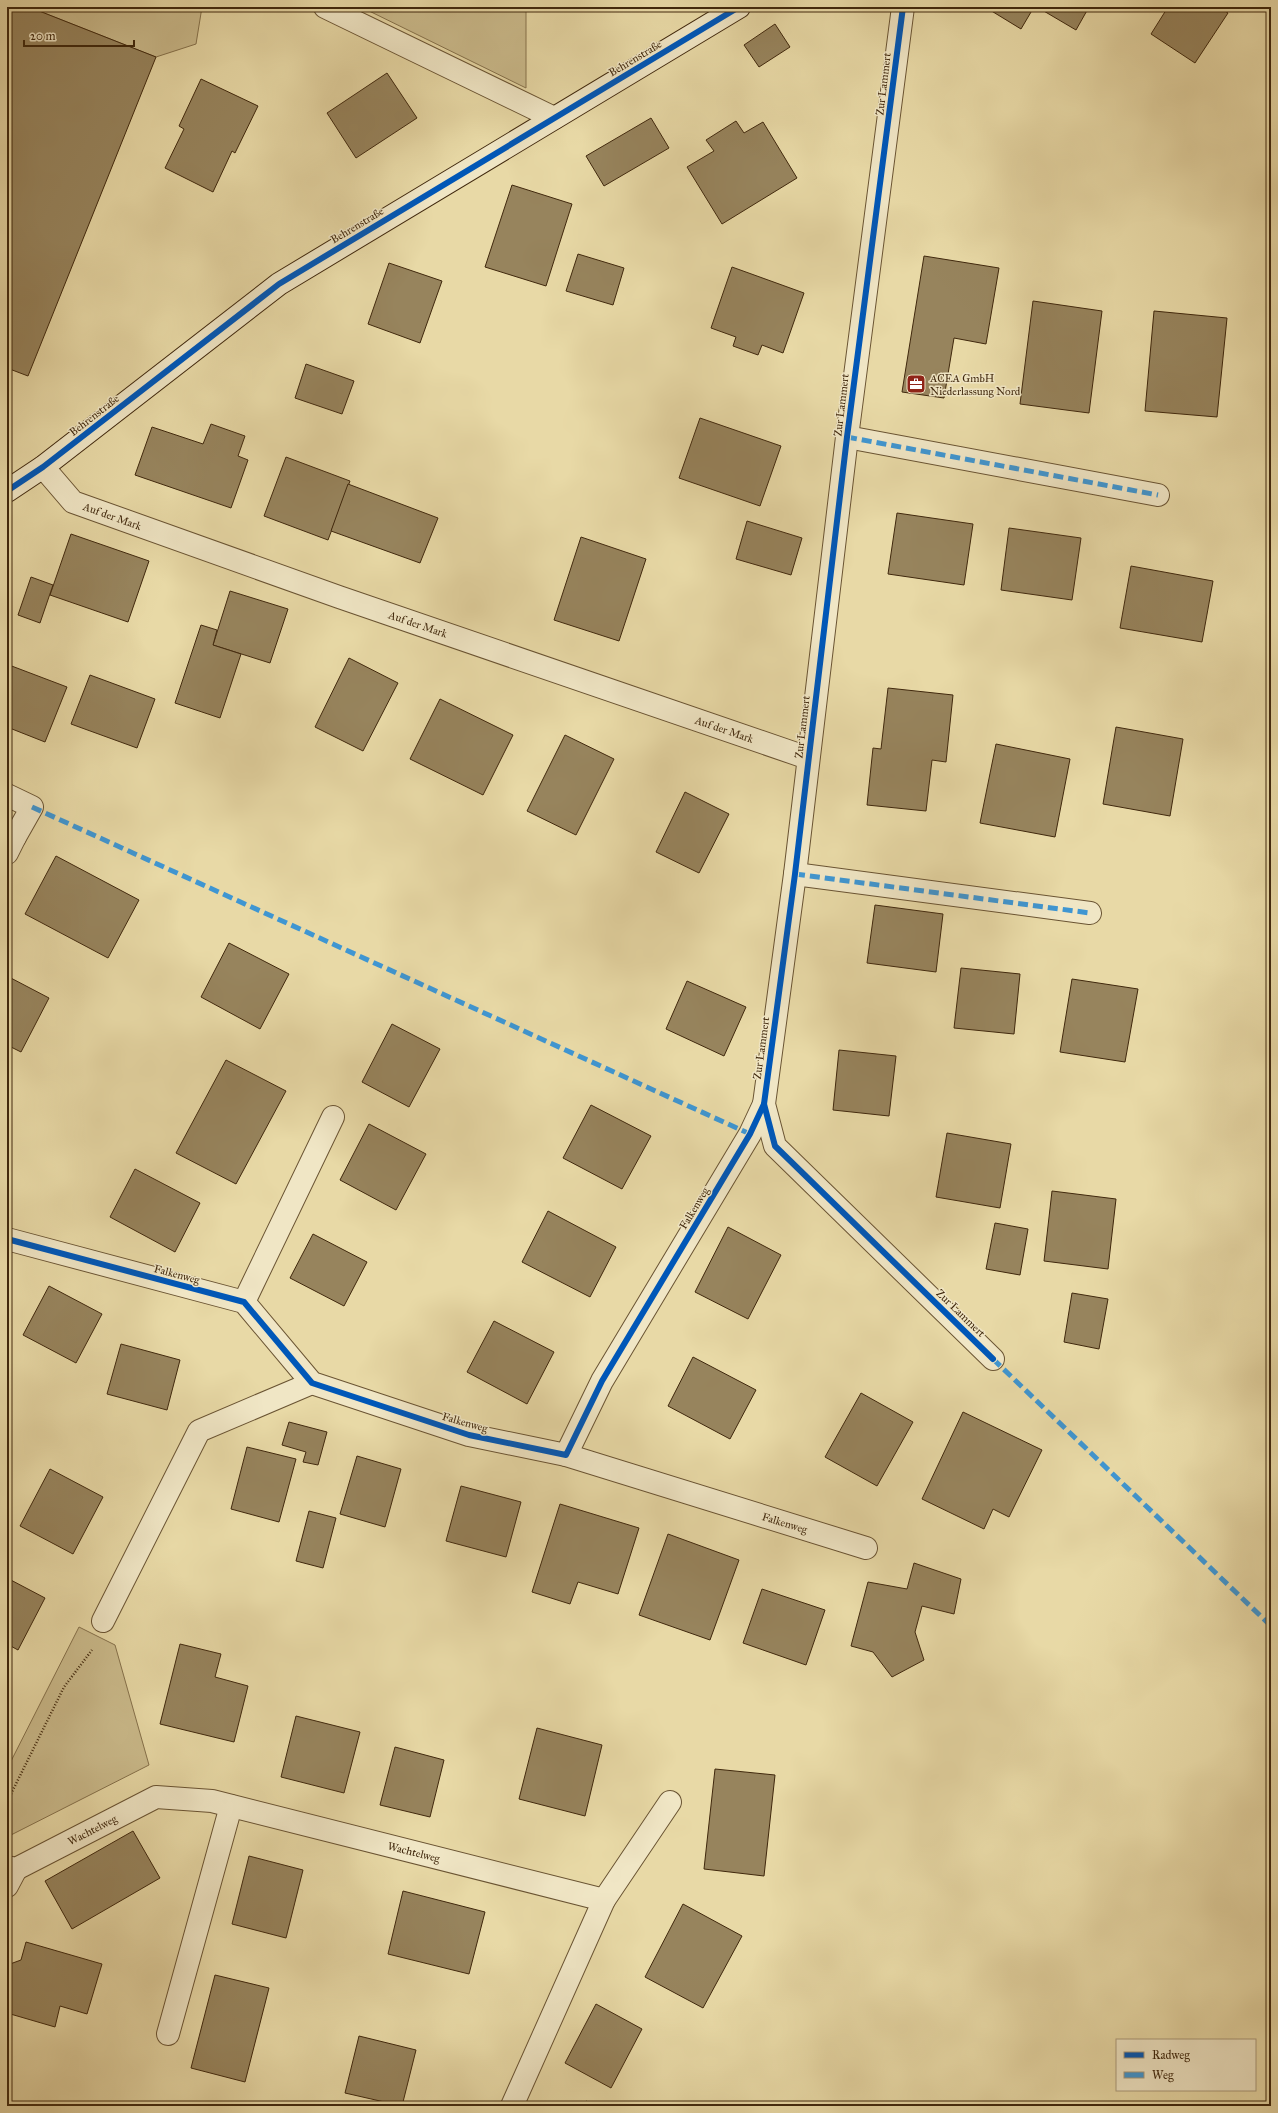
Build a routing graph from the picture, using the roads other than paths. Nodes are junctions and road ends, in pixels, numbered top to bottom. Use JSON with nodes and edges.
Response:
{"nodes":[{"id":1,"x":325,"y":7,"type":"edge"},
{"id":2,"x":739,"y":7,"type":"edge"},
{"id":3,"x":903,"y":7,"type":"edge"},
{"id":4,"x":554,"y":118,"type":"junction"},
{"id":5,"x":847,"y":437,"type":"junction"},
{"id":6,"x":43,"y":467,"type":"junction"},
{"id":7,"x":7,"y":491,"type":"edge"},
{"id":8,"x":1158,"y":495,"type":"dead end"},
{"id":9,"x":808,"y":758,"type":"junction"},
{"id":10,"x":7,"y":795,"type":"edge"},
{"id":11,"x":11,"y":845,"type":"edge"},
{"id":12,"x":796,"y":874,"type":"junction"},
{"id":13,"x":1090,"y":913,"type":"dead end"},
{"id":14,"x":764,"y":1104,"type":"junction"},
{"id":15,"x":333,"y":1117,"type":"dead end"},
{"id":16,"x":7,"y":1239,"type":"edge"},
{"id":17,"x":244,"y":1302,"type":"junction"},
{"id":18,"x":993,"y":1359,"type":"dead end"},
{"id":19,"x":312,"y":1383,"type":"junction"},
{"id":20,"x":566,"y":1455,"type":"junction"},
{"id":21,"x":866,"y":1548,"type":"dead end"},
{"id":22,"x":103,"y":1621,"type":"road end"},
{"id":23,"x":670,"y":1802,"type":"dead end"},
{"id":24,"x":232,"y":1806,"type":"junction"},
{"id":25,"x":10,"y":1874,"type":"edge"},
{"id":26,"x":604,"y":1900,"type":"junction"},
{"id":27,"x":168,"y":2034,"type":"dead end"},
{"id":28,"x":512,"y":2106,"type":"edge"}],
"edges":[{"from":1,"to":4,"type":"street"},
{"from":2,"to":4,"type":"street","name":"Behrenstraße"},
{"from":3,"to":5,"type":"street","name":"Zur Lammert"},
{"from":4,"to":6,"type":"street","name":"Behrenstraße"},
{"from":5,"to":8,"type":"street","name":"Zur Lammert"},
{"from":5,"to":9,"type":"street","name":"Zur Lammert"},
{"from":6,"to":7,"type":"street","name":"Behrenstraße"},
{"from":6,"to":9,"type":"street","name":"Auf der Mark"},
{"from":9,"to":12,"type":"street","name":"Zur Lammert"},
{"from":10,"to":11,"type":"street"},
{"from":12,"to":13,"type":"street"},
{"from":12,"to":14,"type":"street","name":"Zur Lammert"},
{"from":14,"to":18,"type":"street","name":"Zur Lammert"},
{"from":14,"to":20,"type":"street","name":"Falkenweg"},
{"from":15,"to":17,"type":"street"},
{"from":16,"to":17,"type":"street","name":"Falkenweg"},
{"from":17,"to":19,"type":"street"},
{"from":19,"to":20,"type":"street","name":"Falkenweg"},
{"from":19,"to":22,"type":"street"},
{"from":20,"to":21,"type":"street","name":"Falkenweg"},
{"from":23,"to":26,"type":"street"},
{"from":24,"to":25,"type":"street","name":"Wachtelweg"},
{"from":24,"to":26,"type":"street","name":"Wachtelweg"},
{"from":24,"to":27,"type":"street"},
{"from":26,"to":28,"type":"street"}]}
